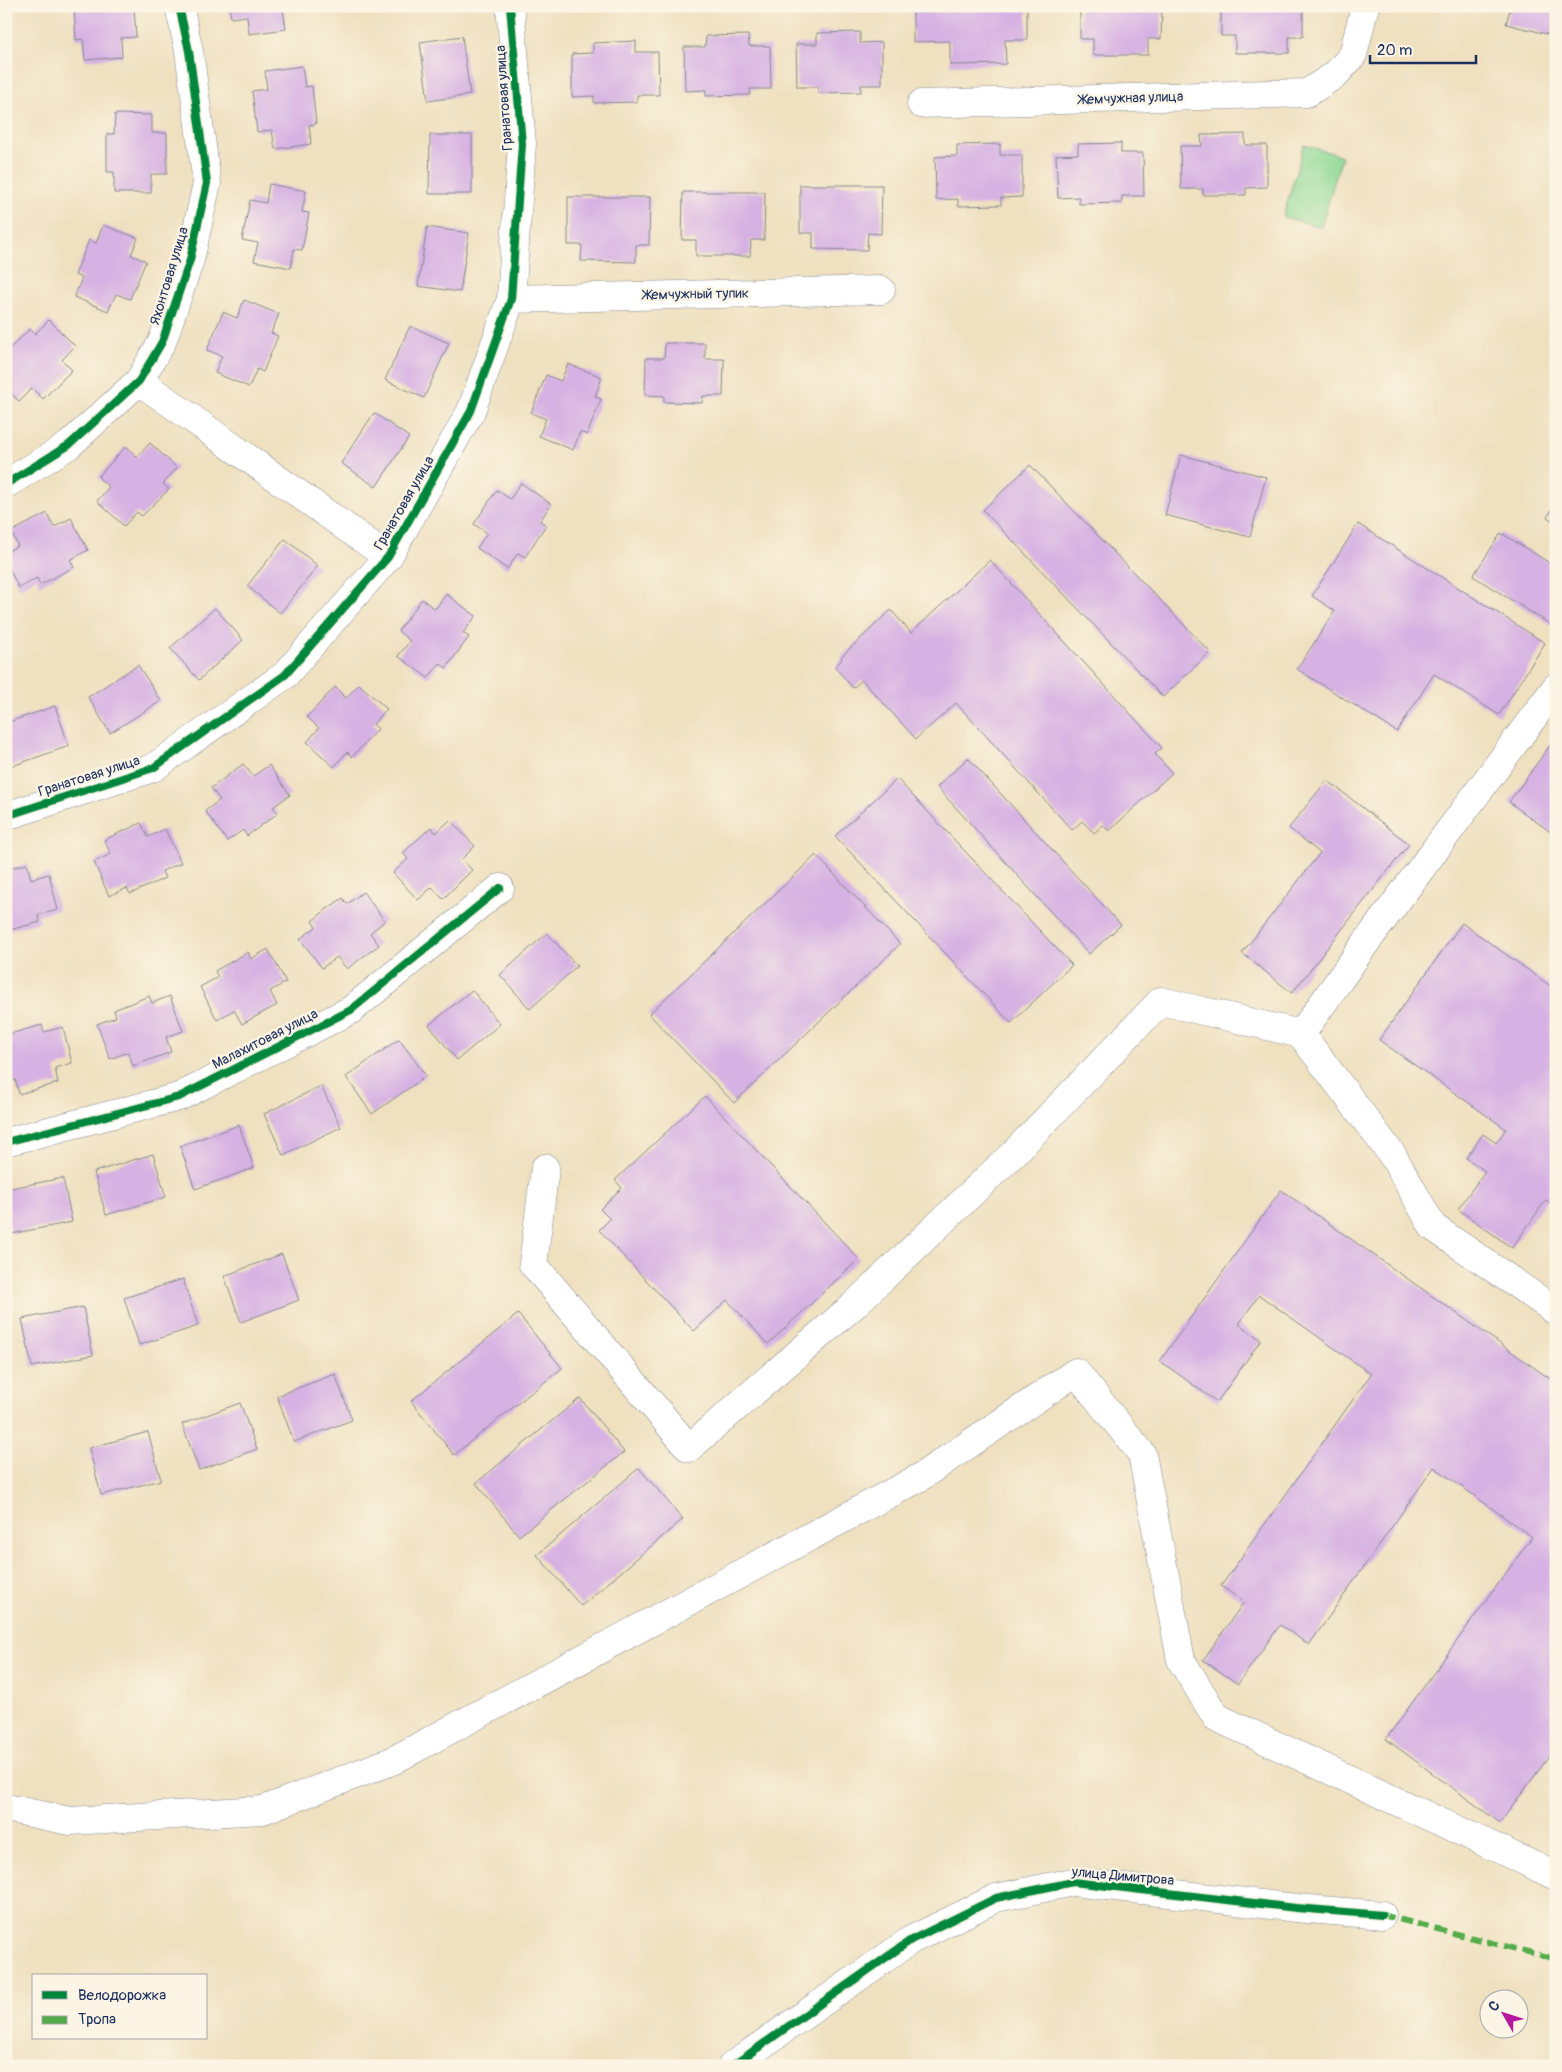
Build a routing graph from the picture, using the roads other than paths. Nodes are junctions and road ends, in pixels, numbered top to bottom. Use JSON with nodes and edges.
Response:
{"nodes":[{"id":1,"x":179,"y":6,"type":"edge"},
{"id":2,"x":1365,"y":6,"type":"edge"},
{"id":3,"x":516,"y":7,"type":"edge"},
{"id":4,"x":921,"y":104,"type":"dead end"},
{"id":5,"x":882,"y":290,"type":"dead end"},
{"id":6,"x":512,"y":298,"type":"junction"},
{"id":7,"x":140,"y":381,"type":"junction"},
{"id":8,"x":6,"y":484,"type":"edge"},
{"id":9,"x":388,"y":557,"type":"junction"},
{"id":10,"x":1556,"y":687,"type":"edge"},
{"id":11,"x":6,"y":816,"type":"edge"},
{"id":12,"x":500,"y":888,"type":"dead end"},
{"id":13,"x":1302,"y":1034,"type":"junction"},
{"id":14,"x":6,"y":1142,"type":"edge"},
{"id":15,"x":544,"y":1168,"type":"dead end"},
{"id":16,"x":1556,"y":1312,"type":"edge"},
{"id":17,"x":6,"y":1808,"type":"edge"},
{"id":18,"x":1556,"y":1876,"type":"edge"},
{"id":19,"x":1382,"y":1916,"type":"dead end"},
{"id":20,"x":732,"y":2066,"type":"edge"}],
"edges":[{"from":1,"to":7,"type":"street","name":"Яхонтовая улица"},
{"from":2,"to":4,"type":"street","name":"Жемчужная улица"},
{"from":3,"to":6,"type":"street","name":"Гранатовая улица"},
{"from":5,"to":6,"type":"street","name":"Жемчужный тупик"},
{"from":6,"to":9,"type":"street","name":"Гранатовая улица"},
{"from":7,"to":8,"type":"street","name":"Яхонтовая улица"},
{"from":7,"to":9,"type":"street"},
{"from":9,"to":11,"type":"street","name":"Гранатовая улица"},
{"from":10,"to":13,"type":"street"},
{"from":12,"to":14,"type":"street","name":"Малахитовая улица"},
{"from":13,"to":15,"type":"street"},
{"from":13,"to":16,"type":"street"},
{"from":17,"to":18,"type":"street"},
{"from":19,"to":20,"type":"street","name":"улица Димитрова"}]}
